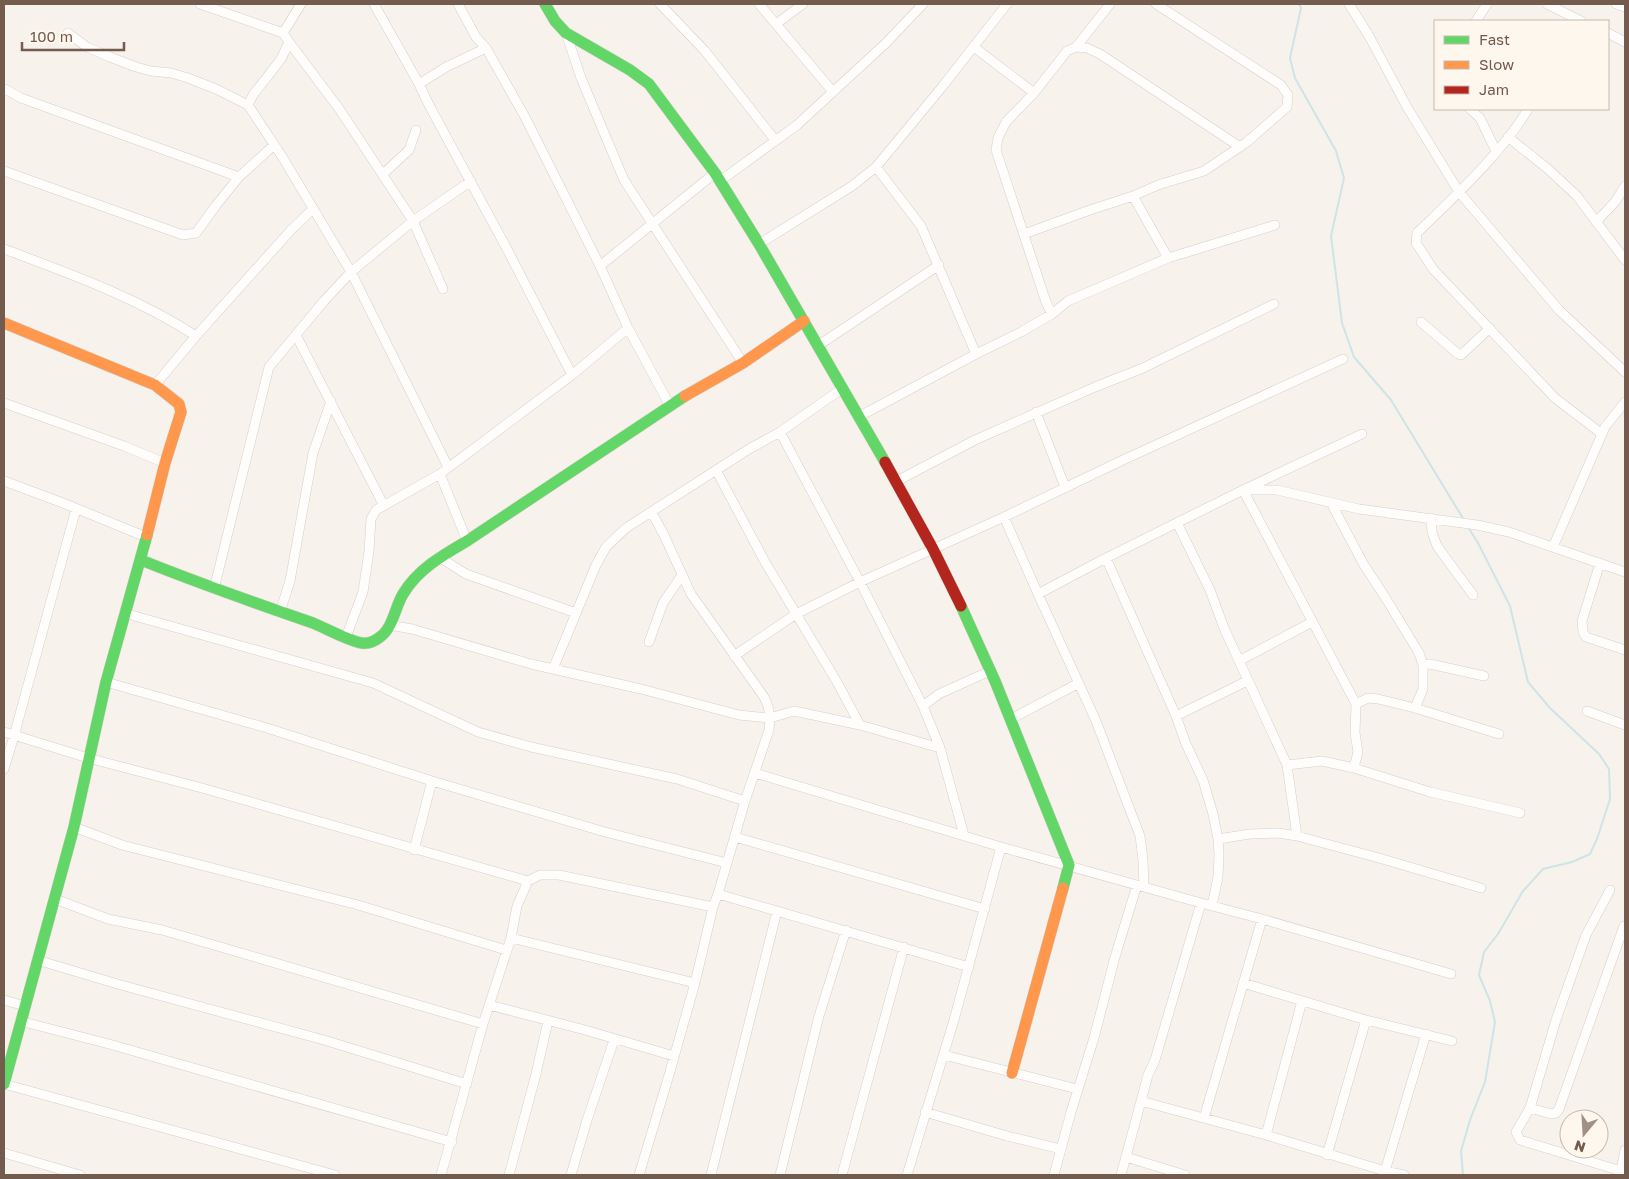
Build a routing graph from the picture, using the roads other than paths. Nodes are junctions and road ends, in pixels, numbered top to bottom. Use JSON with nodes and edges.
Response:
{"nodes":[{"id":1,"x":200,"y":4,"type":"edge"},
{"id":2,"x":301,"y":4,"type":"edge"},
{"id":3,"x":374,"y":4,"type":"edge"},
{"id":4,"x":458,"y":4,"type":"edge"},
{"id":5,"x":545,"y":4,"type":"edge"},
{"id":6,"x":759,"y":4,"type":"edge"},
{"id":7,"x":802,"y":4,"type":"edge"},
{"id":8,"x":923,"y":4,"type":"edge"},
{"id":9,"x":1006,"y":4,"type":"edge"},
{"id":10,"x":1110,"y":4,"type":"edge"},
{"id":11,"x":1156,"y":4,"type":"edge"},
{"id":12,"x":1349,"y":4,"type":"edge"},
{"id":13,"x":1487,"y":4,"type":"edge"},
{"id":14,"x":1547,"y":4,"type":"edge"},
{"id":15,"x":1616,"y":4,"type":"edge"},
{"id":16,"x":665,"y":5,"type":"edge"},
{"id":17,"x":1625,"y":7,"type":"edge"},
{"id":18,"x":1477,"y":20,"type":"edge"},
{"id":19,"x":1576,"y":20,"type":"edge"},
{"id":20,"x":776,"y":24,"type":"junction"},
{"id":21,"x":68,"y":33,"type":"dead end"},
{"id":22,"x":282,"y":33,"type":"junction"},
{"id":23,"x":566,"y":34,"type":"junction"},
{"id":24,"x":1609,"y":34,"type":"edge"},
{"id":25,"x":289,"y":42,"type":"junction"},
{"id":26,"x":1625,"y":42,"type":"edge"},
{"id":27,"x":974,"y":47,"type":"junction"},
{"id":28,"x":1076,"y":47,"type":"junction"},
{"id":29,"x":486,"y":48,"type":"junction"},
{"id":30,"x":419,"y":84,"type":"junction"},
{"id":31,"x":4,"y":90,"type":"edge"},
{"id":32,"x":833,"y":92,"type":"junction"},
{"id":33,"x":1034,"y":93,"type":"junction"},
{"id":34,"x":248,"y":105,"type":"junction"},
{"id":35,"x":1471,"y":110,"type":"edge"},
{"id":36,"x":1527,"y":110,"type":"edge"},
{"id":37,"x":416,"y":130,"type":"dead end"},
{"id":38,"x":1508,"y":137,"type":"junction"},
{"id":39,"x":775,"y":140,"type":"junction"},
{"id":40,"x":274,"y":145,"type":"junction"},
{"id":41,"x":1240,"y":147,"type":"junction"},
{"id":42,"x":1496,"y":151,"type":"junction"},
{"id":43,"x":876,"y":167,"type":"junction"},
{"id":44,"x":4,"y":171,"type":"edge"},
{"id":45,"x":383,"y":174,"type":"junction"},
{"id":46,"x":239,"y":177,"type":"junction"},
{"id":47,"x":717,"y":177,"type":"junction"},
{"id":48,"x":471,"y":181,"type":"junction"},
{"id":49,"x":1625,"y":186,"type":"edge"},
{"id":50,"x":1459,"y":192,"type":"junction"},
{"id":51,"x":1133,"y":196,"type":"junction"},
{"id":52,"x":313,"y":209,"type":"junction"},
{"id":53,"x":414,"y":221,"type":"junction"},
{"id":54,"x":1596,"y":222,"type":"junction"},
{"id":55,"x":652,"y":224,"type":"junction"},
{"id":56,"x":1275,"y":225,"type":"dead end"},
{"id":57,"x":1024,"y":234,"type":"junction"},
{"id":58,"x":759,"y":244,"type":"junction"},
{"id":59,"x":4,"y":249,"type":"edge"},
{"id":60,"x":1168,"y":258,"type":"junction"},
{"id":61,"x":1625,"y":260,"type":"edge"},
{"id":62,"x":939,"y":265,"type":"junction"},
{"id":63,"x":600,"y":266,"type":"junction"},
{"id":64,"x":351,"y":272,"type":"junction"},
{"id":65,"x":443,"y":289,"type":"dead end"},
{"id":66,"x":1274,"y":304,"type":"dead end"},
{"id":67,"x":1052,"y":314,"type":"junction"},
{"id":68,"x":804,"y":321,"type":"junction"},
{"id":69,"x":1421,"y":322,"type":"dead end"},
{"id":70,"x":4,"y":323,"type":"edge"},
{"id":71,"x":628,"y":328,"type":"junction"},
{"id":72,"x":1490,"y":328,"type":"junction"},
{"id":73,"x":296,"y":335,"type":"junction"},
{"id":74,"x":196,"y":336,"type":"junction"},
{"id":75,"x":819,"y":345,"type":"junction"},
{"id":76,"x":976,"y":354,"type":"junction"},
{"id":77,"x":1343,"y":359,"type":"dead end"},
{"id":78,"x":743,"y":363,"type":"junction"},
{"id":79,"x":1625,"y":372,"type":"edge"},
{"id":80,"x":572,"y":376,"type":"junction"},
{"id":81,"x":155,"y":384,"type":"junction"},
{"id":82,"x":843,"y":388,"type":"junction"},
{"id":83,"x":331,"y":401,"type":"junction"},
{"id":84,"x":1625,"y":402,"type":"edge"},
{"id":85,"x":4,"y":403,"type":"edge"},
{"id":86,"x":670,"y":406,"type":"junction"},
{"id":87,"x":1036,"y":412,"type":"junction"},
{"id":88,"x":860,"y":416,"type":"junction"},
{"id":89,"x":780,"y":432,"type":"junction"},
{"id":90,"x":1362,"y":434,"type":"dead end"},
{"id":91,"x":1602,"y":434,"type":"junction"},
{"id":92,"x":165,"y":463,"type":"junction"},
{"id":93,"x":448,"y":467,"type":"junction"},
{"id":94,"x":716,"y":470,"type":"junction"},
{"id":95,"x":440,"y":474,"type":"junction"},
{"id":96,"x":4,"y":482,"type":"edge"},
{"id":97,"x":895,"y":482,"type":"junction"},
{"id":98,"x":1065,"y":487,"type":"junction"},
{"id":99,"x":1243,"y":490,"type":"junction"},
{"id":100,"x":1331,"y":503,"type":"junction"},
{"id":101,"x":384,"y":506,"type":"junction"},
{"id":102,"x":76,"y":509,"type":"junction"},
{"id":103,"x":652,"y":513,"type":"junction"},
{"id":104,"x":1004,"y":517,"type":"junction"},
{"id":105,"x":1431,"y":518,"type":"junction"},
{"id":106,"x":1177,"y":522,"type":"junction"},
{"id":107,"x":146,"y":537,"type":"junction"},
{"id":108,"x":467,"y":541,"type":"junction"},
{"id":109,"x":1553,"y":547,"type":"junction"},
{"id":110,"x":933,"y":549,"type":"junction"},
{"id":111,"x":439,"y":557,"type":"junction"},
{"id":112,"x":1106,"y":558,"type":"junction"},
{"id":113,"x":141,"y":560,"type":"junction"},
{"id":114,"x":1600,"y":563,"type":"junction"},
{"id":115,"x":1625,"y":572,"type":"edge"},
{"id":116,"x":682,"y":575,"type":"junction"},
{"id":117,"x":860,"y":582,"type":"junction"},
{"id":118,"x":214,"y":589,"type":"junction"},
{"id":119,"x":1038,"y":594,"type":"junction"},
{"id":120,"x":1473,"y":595,"type":"dead end"},
{"id":121,"x":280,"y":612,"type":"junction"},
{"id":122,"x":124,"y":613,"type":"junction"},
{"id":123,"x":576,"y":613,"type":"junction"},
{"id":124,"x":796,"y":614,"type":"junction"},
{"id":125,"x":1312,"y":622,"type":"junction"},
{"id":126,"x":389,"y":625,"type":"junction"},
{"id":127,"x":346,"y":636,"type":"junction"},
{"id":128,"x":649,"y":642,"type":"dead end"},
{"id":129,"x":1625,"y":650,"type":"edge"},
{"id":130,"x":734,"y":656,"type":"junction"},
{"id":131,"x":1238,"y":661,"type":"junction"},
{"id":132,"x":1423,"y":665,"type":"junction"},
{"id":133,"x":553,"y":669,"type":"junction"},
{"id":134,"x":990,"y":671,"type":"junction"},
{"id":135,"x":1484,"y":676,"type":"dead end"},
{"id":136,"x":1247,"y":681,"type":"junction"},
{"id":137,"x":106,"y":682,"type":"junction"},
{"id":138,"x":1079,"y":683,"type":"junction"},
{"id":139,"x":1356,"y":704,"type":"junction"},
{"id":140,"x":923,"y":706,"type":"junction"},
{"id":141,"x":1415,"y":708,"type":"junction"},
{"id":142,"x":1587,"y":711,"type":"dead end"},
{"id":143,"x":1176,"y":716,"type":"junction"},
{"id":144,"x":770,"y":718,"type":"junction"},
{"id":145,"x":1011,"y":719,"type":"junction"},
{"id":146,"x":860,"y":725,"type":"junction"},
{"id":147,"x":1625,"y":725,"type":"edge"},
{"id":148,"x":4,"y":732,"type":"edge"},
{"id":149,"x":1500,"y":734,"type":"dead end"},
{"id":150,"x":14,"y":736,"type":"junction"},
{"id":151,"x":940,"y":748,"type":"junction"},
{"id":152,"x":88,"y":758,"type":"junction"},
{"id":153,"x":1287,"y":765,"type":"junction"},
{"id":154,"x":1354,"y":768,"type":"junction"},
{"id":155,"x":4,"y":769,"type":"edge"},
{"id":156,"x":755,"y":773,"type":"junction"},
{"id":157,"x":432,"y":781,"type":"junction"},
{"id":158,"x":745,"y":801,"type":"junction"},
{"id":159,"x":1520,"y":813,"type":"dead end"},
{"id":160,"x":74,"y":828,"type":"junction"},
{"id":161,"x":964,"y":835,"type":"junction"},
{"id":162,"x":1297,"y":836,"type":"junction"},
{"id":163,"x":735,"y":837,"type":"junction"},
{"id":164,"x":1218,"y":838,"type":"junction"},
{"id":165,"x":1001,"y":847,"type":"junction"},
{"id":166,"x":414,"y":850,"type":"junction"},
{"id":167,"x":727,"y":864,"type":"junction"},
{"id":168,"x":1069,"y":865,"type":"junction"},
{"id":169,"x":528,"y":881,"type":"junction"},
{"id":170,"x":1140,"y":886,"type":"junction"},
{"id":171,"x":1481,"y":888,"type":"dead end"},
{"id":172,"x":1610,"y":890,"type":"dead end"},
{"id":173,"x":718,"y":894,"type":"junction"},
{"id":174,"x":55,"y":899,"type":"junction"},
{"id":175,"x":1201,"y":903,"type":"junction"},
{"id":176,"x":713,"y":906,"type":"junction"},
{"id":177,"x":1212,"y":906,"type":"junction"},
{"id":178,"x":984,"y":909,"type":"junction"},
{"id":179,"x":777,"y":911,"type":"junction"},
{"id":180,"x":1262,"y":918,"type":"junction"},
{"id":181,"x":1624,"y":926,"type":"edge"},
{"id":182,"x":846,"y":930,"type":"junction"},
{"id":183,"x":511,"y":938,"type":"junction"},
{"id":184,"x":904,"y":947,"type":"junction"},
{"id":185,"x":506,"y":950,"type":"junction"},
{"id":186,"x":38,"y":960,"type":"junction"},
{"id":187,"x":969,"y":966,"type":"junction"},
{"id":188,"x":1451,"y":974,"type":"dead end"},
{"id":189,"x":1242,"y":982,"type":"junction"},
{"id":190,"x":695,"y":984,"type":"junction"},
{"id":191,"x":4,"y":1000,"type":"edge"},
{"id":192,"x":1302,"y":1000,"type":"junction"},
{"id":193,"x":489,"y":1005,"type":"junction"},
{"id":194,"x":25,"y":1006,"type":"junction"},
{"id":195,"x":1366,"y":1020,"type":"junction"},
{"id":196,"x":548,"y":1021,"type":"junction"},
{"id":197,"x":20,"y":1022,"type":"junction"},
{"id":198,"x":483,"y":1024,"type":"junction"},
{"id":199,"x":1426,"y":1034,"type":"junction"},
{"id":200,"x":614,"y":1040,"type":"junction"},
{"id":201,"x":1452,"y":1040,"type":"dead end"},
{"id":202,"x":944,"y":1055,"type":"junction"},
{"id":203,"x":674,"y":1056,"type":"junction"},
{"id":204,"x":1012,"y":1073,"type":"junction"},
{"id":205,"x":4,"y":1084,"type":"edge"},
{"id":206,"x":467,"y":1084,"type":"junction"},
{"id":207,"x":1077,"y":1089,"type":"junction"},
{"id":208,"x":1141,"y":1101,"type":"junction"},
{"id":209,"x":1530,"y":1108,"type":"junction"},
{"id":210,"x":925,"y":1112,"type":"junction"},
{"id":211,"x":1204,"y":1118,"type":"junction"},
{"id":212,"x":1266,"y":1136,"type":"junction"},
{"id":213,"x":452,"y":1142,"type":"junction"},
{"id":214,"x":1061,"y":1149,"type":"junction"},
{"id":215,"x":1625,"y":1150,"type":"edge"},
{"id":216,"x":4,"y":1153,"type":"edge"},
{"id":217,"x":1327,"y":1155,"type":"junction"},
{"id":218,"x":1126,"y":1156,"type":"junction"},
{"id":219,"x":44,"y":1171,"type":"edge"},
{"id":220,"x":1385,"y":1171,"type":"junction"},
{"id":221,"x":1620,"y":1173,"type":"edge"},
{"id":222,"x":910,"y":1174,"type":"edge"},
{"id":223,"x":80,"y":1175,"type":"edge"},
{"id":224,"x":335,"y":1175,"type":"edge"},
{"id":225,"x":442,"y":1175,"type":"edge"},
{"id":226,"x":509,"y":1175,"type":"edge"},
{"id":227,"x":571,"y":1175,"type":"edge"},
{"id":228,"x":639,"y":1175,"type":"edge"},
{"id":229,"x":711,"y":1175,"type":"edge"},
{"id":230,"x":780,"y":1175,"type":"edge"},
{"id":231,"x":842,"y":1175,"type":"edge"},
{"id":232,"x":1054,"y":1175,"type":"edge"},
{"id":233,"x":1121,"y":1175,"type":"edge"},
{"id":234,"x":1185,"y":1175,"type":"edge"},
{"id":235,"x":1404,"y":1175,"type":"edge"}],
"edges":[{"from":1,"to":22,"type":"street"},
{"from":2,"to":22,"type":"street"},
{"from":3,"to":30,"type":"street"},
{"from":4,"to":29,"type":"street"},
{"from":5,"to":23,"type":"street"},
{"from":6,"to":20,"type":"street"},
{"from":7,"to":20,"type":"street"},
{"from":8,"to":32,"type":"street"},
{"from":9,"to":27,"type":"street"},
{"from":10,"to":28,"type":"street"},
{"from":11,"to":41,"type":"street"},
{"from":12,"to":50,"type":"street"},
{"from":13,"to":18,"type":"street"},
{"from":14,"to":19,"type":"street"},
{"from":15,"to":17,"type":"street"},
{"from":16,"to":39,"type":"street"},
{"from":20,"to":32,"type":"street"},
{"from":21,"to":34,"type":"street"},
{"from":22,"to":25,"type":"street"},
{"from":23,"to":47,"type":"street"},
{"from":23,"to":55,"type":"street"},
{"from":24,"to":26,"type":"street"},
{"from":25,"to":34,"type":"street"},
{"from":25,"to":45,"type":"street"},
{"from":27,"to":33,"type":"street"},
{"from":27,"to":43,"type":"street"},
{"from":28,"to":33,"type":"street"},
{"from":28,"to":41,"type":"street"},
{"from":29,"to":30,"type":"street"},
{"from":29,"to":63,"type":"street"},
{"from":30,"to":48,"type":"street"},
{"from":31,"to":46,"type":"street"},
{"from":32,"to":39,"type":"street"},
{"from":33,"to":57,"type":"street"},
{"from":34,"to":40,"type":"street"},
{"from":35,"to":42,"type":"street"},
{"from":36,"to":38,"type":"street"},
{"from":37,"to":45,"type":"street"},
{"from":38,"to":42,"type":"street"},
{"from":38,"to":54,"type":"street"},
{"from":39,"to":47,"type":"street"},
{"from":40,"to":46,"type":"street"},
{"from":40,"to":52,"type":"street"},
{"from":41,"to":51,"type":"street"},
{"from":42,"to":50,"type":"street"},
{"from":43,"to":58,"type":"street"},
{"from":43,"to":62,"type":"street"},
{"from":44,"to":46,"type":"street"},
{"from":45,"to":53,"type":"street"},
{"from":47,"to":55,"type":"street"},
{"from":47,"to":58,"type":"street"},
{"from":48,"to":53,"type":"street"},
{"from":48,"to":80,"type":"street"},
{"from":49,"to":54,"type":"street"},
{"from":50,"to":72,"type":"street"},
{"from":50,"to":79,"type":"street"},
{"from":51,"to":57,"type":"street"},
{"from":51,"to":60,"type":"street"},
{"from":52,"to":64,"type":"street"},
{"from":52,"to":74,"type":"street"},
{"from":53,"to":64,"type":"street"},
{"from":53,"to":65,"type":"street"},
{"from":54,"to":61,"type":"street"},
{"from":55,"to":63,"type":"street"},
{"from":55,"to":78,"type":"street"},
{"from":56,"to":60,"type":"street"},
{"from":57,"to":67,"type":"street"},
{"from":58,"to":68,"type":"street"},
{"from":59,"to":74,"type":"street"},
{"from":60,"to":67,"type":"street"},
{"from":62,"to":75,"type":"street"},
{"from":62,"to":76,"type":"street"},
{"from":63,"to":71,"type":"street"},
{"from":64,"to":73,"type":"street"},
{"from":64,"to":93,"type":"street"},
{"from":66,"to":87,"type":"street"},
{"from":67,"to":76,"type":"street"},
{"from":68,"to":75,"type":"street"},
{"from":68,"to":78,"type":"street"},
{"from":69,"to":72,"type":"street"},
{"from":70,"to":81,"type":"street"},
{"from":71,"to":80,"type":"street"},
{"from":71,"to":86,"type":"street"},
{"from":72,"to":91,"type":"street"},
{"from":73,"to":83,"type":"street"},
{"from":73,"to":118,"type":"street"},
{"from":74,"to":81,"type":"street"},
{"from":75,"to":82,"type":"street"},
{"from":76,"to":88,"type":"street"},
{"from":77,"to":98,"type":"street"},
{"from":78,"to":86,"type":"street"},
{"from":80,"to":93,"type":"street"},
{"from":81,"to":92,"type":"street"},
{"from":82,"to":88,"type":"street"},
{"from":82,"to":89,"type":"street"},
{"from":83,"to":101,"type":"street"},
{"from":83,"to":121,"type":"street"},
{"from":84,"to":91,"type":"street"},
{"from":85,"to":92,"type":"street"},
{"from":86,"to":108,"type":"street"},
{"from":87,"to":97,"type":"street"},
{"from":87,"to":98,"type":"street"},
{"from":88,"to":97,"type":"street"},
{"from":89,"to":94,"type":"street"},
{"from":89,"to":117,"type":"street"},
{"from":90,"to":99,"type":"street"},
{"from":91,"to":109,"type":"street"},
{"from":92,"to":107,"type":"street"},
{"from":93,"to":95,"type":"street"},
{"from":94,"to":103,"type":"street"},
{"from":94,"to":124,"type":"street"},
{"from":95,"to":101,"type":"street"},
{"from":95,"to":108,"type":"street"},
{"from":96,"to":102,"type":"street"},
{"from":97,"to":110,"type":"street"},
{"from":98,"to":104,"type":"street"},
{"from":99,"to":100,"type":"street"},
{"from":99,"to":106,"type":"street"},
{"from":99,"to":125,"type":"street"},
{"from":100,"to":105,"type":"street"},
{"from":100,"to":132,"type":"street"},
{"from":101,"to":127,"type":"street"},
{"from":102,"to":107,"type":"street"},
{"from":102,"to":150,"type":"street"},
{"from":103,"to":116,"type":"street"},
{"from":103,"to":123,"type":"street"},
{"from":104,"to":110,"type":"street"},
{"from":104,"to":119,"type":"street"},
{"from":105,"to":109,"type":"street"},
{"from":105,"to":120,"type":"street"},
{"from":106,"to":112,"type":"street"},
{"from":106,"to":131,"type":"street"},
{"from":107,"to":113,"type":"street"},
{"from":108,"to":111,"type":"street"},
{"from":109,"to":114,"type":"street"},
{"from":110,"to":117,"type":"street"},
{"from":110,"to":134,"type":"street"},
{"from":111,"to":123,"type":"street"},
{"from":111,"to":126,"type":"street"},
{"from":112,"to":119,"type":"street"},
{"from":112,"to":143,"type":"street"},
{"from":113,"to":118,"type":"street"},
{"from":113,"to":122,"type":"street"},
{"from":114,"to":115,"type":"street"},
{"from":114,"to":129,"type":"street"},
{"from":116,"to":128,"type":"street"},
{"from":116,"to":130,"type":"street"},
{"from":117,"to":124,"type":"street"},
{"from":117,"to":140,"type":"street"},
{"from":118,"to":121,"type":"street"},
{"from":119,"to":138,"type":"street"},
{"from":121,"to":127,"type":"street"},
{"from":122,"to":137,"type":"street"},
{"from":122,"to":158,"type":"street"},
{"from":123,"to":133,"type":"street"},
{"from":124,"to":130,"type":"street"},
{"from":124,"to":146,"type":"street"},
{"from":125,"to":131,"type":"street"},
{"from":125,"to":139,"type":"street"},
{"from":126,"to":127,"type":"street"},
{"from":126,"to":133,"type":"street"},
{"from":130,"to":144,"type":"street"},
{"from":131,"to":136,"type":"street"},
{"from":132,"to":135,"type":"street"},
{"from":132,"to":141,"type":"street"},
{"from":133,"to":144,"type":"street"},
{"from":134,"to":140,"type":"street"},
{"from":134,"to":145,"type":"street"},
{"from":136,"to":143,"type":"street"},
{"from":136,"to":153,"type":"street"},
{"from":137,"to":152,"type":"street"},
{"from":137,"to":157,"type":"street"},
{"from":138,"to":145,"type":"street"},
{"from":138,"to":170,"type":"street"},
{"from":139,"to":141,"type":"street"},
{"from":139,"to":154,"type":"street"},
{"from":140,"to":151,"type":"street"},
{"from":141,"to":149,"type":"street"},
{"from":142,"to":147,"type":"street"},
{"from":143,"to":164,"type":"street"},
{"from":144,"to":146,"type":"street"},
{"from":144,"to":156,"type":"street"},
{"from":145,"to":168,"type":"street"},
{"from":146,"to":151,"type":"street"},
{"from":148,"to":150,"type":"street"},
{"from":150,"to":152,"type":"street"},
{"from":150,"to":155,"type":"street"},
{"from":151,"to":161,"type":"street"},
{"from":152,"to":160,"type":"street"},
{"from":152,"to":166,"type":"street"},
{"from":153,"to":154,"type":"street"},
{"from":153,"to":162,"type":"street"},
{"from":154,"to":159,"type":"street"},
{"from":156,"to":158,"type":"street"},
{"from":156,"to":161,"type":"street"},
{"from":157,"to":166,"type":"street"},
{"from":157,"to":167,"type":"street"},
{"from":158,"to":163,"type":"street"},
{"from":160,"to":174,"type":"street"},
{"from":160,"to":185,"type":"street"},
{"from":161,"to":165,"type":"street"},
{"from":162,"to":164,"type":"street"},
{"from":162,"to":171,"type":"street"},
{"from":163,"to":167,"type":"street"},
{"from":163,"to":178,"type":"street"},
{"from":164,"to":177,"type":"street"},
{"from":165,"to":168,"type":"street"},
{"from":165,"to":178,"type":"street"},
{"from":166,"to":169,"type":"street"},
{"from":167,"to":173,"type":"street"},
{"from":168,"to":170,"type":"street"},
{"from":168,"to":204,"type":"street"},
{"from":169,"to":176,"type":"street"},
{"from":169,"to":183,"type":"street"},
{"from":170,"to":175,"type":"street"},
{"from":170,"to":207,"type":"street"},
{"from":172,"to":209,"type":"street"},
{"from":173,"to":176,"type":"street"},
{"from":173,"to":179,"type":"street"},
{"from":174,"to":186,"type":"street"},
{"from":174,"to":198,"type":"street"},
{"from":175,"to":177,"type":"street"},
{"from":175,"to":208,"type":"street"},
{"from":176,"to":190,"type":"street"},
{"from":177,"to":180,"type":"street"},
{"from":178,"to":187,"type":"street"},
{"from":179,"to":182,"type":"street"},
{"from":179,"to":229,"type":"street"},
{"from":180,"to":188,"type":"street"},
{"from":180,"to":189,"type":"street"},
{"from":181,"to":209,"type":"street"},
{"from":182,"to":184,"type":"street"},
{"from":182,"to":230,"type":"street"},
{"from":183,"to":185,"type":"street"},
{"from":183,"to":190,"type":"street"},
{"from":184,"to":187,"type":"street"},
{"from":184,"to":231,"type":"street"},
{"from":185,"to":193,"type":"street"},
{"from":186,"to":194,"type":"street"},
{"from":186,"to":206,"type":"street"},
{"from":187,"to":202,"type":"street"},
{"from":189,"to":192,"type":"street"},
{"from":189,"to":211,"type":"street"},
{"from":190,"to":203,"type":"street"},
{"from":191,"to":194,"type":"street"},
{"from":192,"to":195,"type":"street"},
{"from":192,"to":212,"type":"street"},
{"from":193,"to":196,"type":"street"},
{"from":193,"to":198,"type":"street"},
{"from":194,"to":197,"type":"street"},
{"from":195,"to":199,"type":"street"},
{"from":195,"to":217,"type":"street"},
{"from":196,"to":200,"type":"street"},
{"from":196,"to":226,"type":"street"},
{"from":197,"to":205,"type":"street"},
{"from":197,"to":213,"type":"street"},
{"from":198,"to":206,"type":"street"},
{"from":199,"to":201,"type":"street"},
{"from":199,"to":220,"type":"street"},
{"from":200,"to":203,"type":"street"},
{"from":200,"to":227,"type":"street"},
{"from":202,"to":204,"type":"street"},
{"from":202,"to":210,"type":"street"},
{"from":203,"to":228,"type":"street"},
{"from":204,"to":207,"type":"street"},
{"from":205,"to":224,"type":"street"},
{"from":206,"to":213,"type":"street"},
{"from":207,"to":214,"type":"street"},
{"from":208,"to":211,"type":"street"},
{"from":208,"to":218,"type":"street"},
{"from":209,"to":221,"type":"street"},
{"from":210,"to":214,"type":"street"},
{"from":210,"to":222,"type":"street"},
{"from":211,"to":212,"type":"street"},
{"from":212,"to":217,"type":"street"},
{"from":213,"to":225,"type":"street"},
{"from":214,"to":232,"type":"street"},
{"from":215,"to":221,"type":"street"},
{"from":216,"to":219,"type":"street"},
{"from":217,"to":220,"type":"street"},
{"from":218,"to":233,"type":"street"},
{"from":218,"to":234,"type":"street"},
{"from":219,"to":223,"type":"street"},
{"from":220,"to":235,"type":"street"}]}
